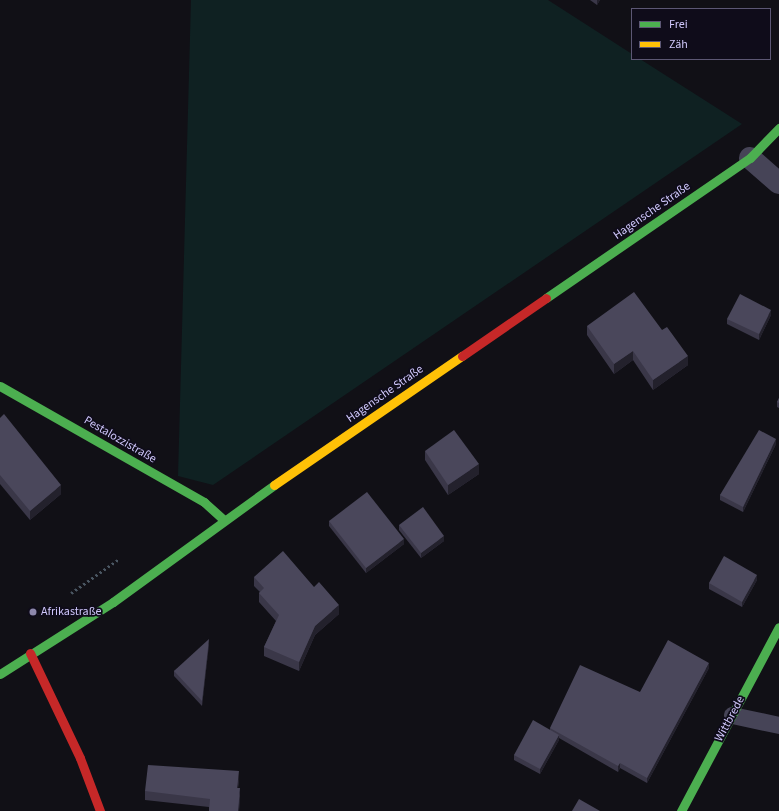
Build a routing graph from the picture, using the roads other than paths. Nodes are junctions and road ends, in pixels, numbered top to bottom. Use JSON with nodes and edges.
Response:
{"nodes":[{"id":1,"x":779,"y":128,"type":"edge"},
{"id":2,"x":750,"y":158,"type":"junction"},
{"id":3,"x":779,"y":183,"type":"edge"},
{"id":4,"x":0,"y":386,"type":"edge"},
{"id":5,"x":224,"y":520,"type":"junction"},
{"id":6,"x":779,"y":627,"type":"edge"},
{"id":7,"x":30,"y":653,"type":"junction"},
{"id":8,"x":0,"y":674,"type":"edge"},
{"id":9,"x":732,"y":715,"type":"junction"},
{"id":10,"x":779,"y":725,"type":"edge"},
{"id":11,"x":100,"y":811,"type":"edge"},
{"id":12,"x":681,"y":811,"type":"edge"}],
"edges":[{"from":1,"to":2,"type":"street","name":"Hagensche Straße"},
{"from":2,"to":3,"type":"street"},
{"from":2,"to":5,"type":"street","name":"Hagensche Straße"},
{"from":4,"to":5,"type":"street","name":"Pestalozzistraße"},
{"from":5,"to":7,"type":"street","name":"Hagensche Straße"},
{"from":6,"to":9,"type":"street","name":"Wittbrede"},
{"from":7,"to":8,"type":"street","name":"Hagensche Straße"},
{"from":7,"to":11,"type":"street"},
{"from":9,"to":10,"type":"lane"},
{"from":9,"to":12,"type":"street","name":"Wittbrede"}]}
